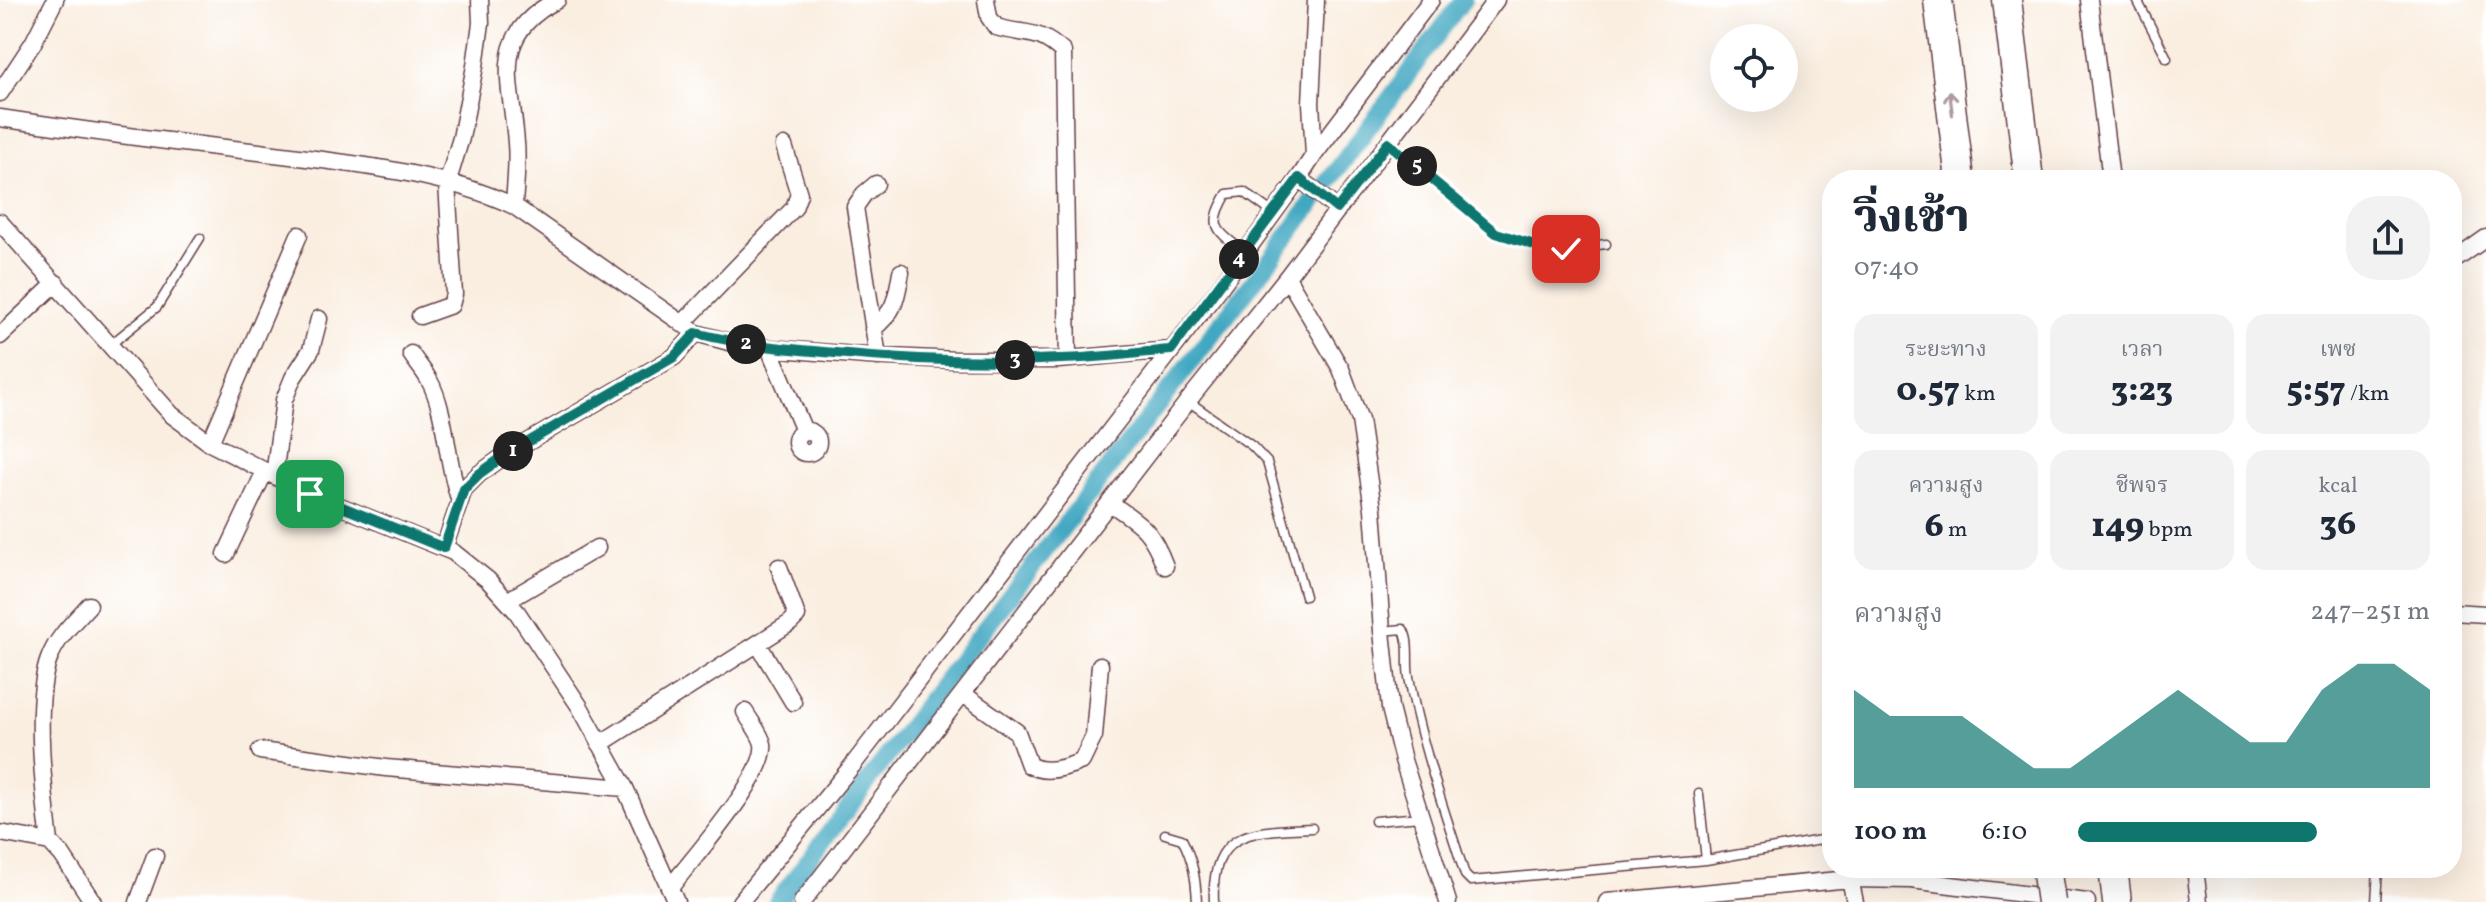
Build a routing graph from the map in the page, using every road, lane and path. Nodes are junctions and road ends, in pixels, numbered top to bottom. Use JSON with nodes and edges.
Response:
{"nodes":[{"id":1,"x":55,"y":0,"type":"edge"},
{"id":2,"x":480,"y":0,"type":"edge"},
{"id":3,"x":557,"y":0,"type":"edge"},
{"id":4,"x":986,"y":0,"type":"edge"},
{"id":5,"x":1316,"y":0,"type":"edge"},
{"id":6,"x":1431,"y":0,"type":"edge"},
{"id":7,"x":1496,"y":0,"type":"edge"},
{"id":8,"x":1938,"y":0,"type":"edge"},
{"id":9,"x":2007,"y":0,"type":"edge"},
{"id":10,"x":2089,"y":0,"type":"edge"},
{"id":11,"x":2137,"y":0,"type":"edge"},
{"id":12,"x":2167,"y":58,"type":"dead end"},
{"id":13,"x":0,"y":93,"type":"edge"},
{"id":14,"x":0,"y":118,"type":"edge"},
{"id":15,"x":1388,"y":143,"type":"junction"},
{"id":16,"x":784,"y":146,"type":"dead end"},
{"id":17,"x":1314,"y":155,"type":"junction"},
{"id":18,"x":1959,"y":170,"type":"edge"},
{"id":19,"x":2028,"y":170,"type":"edge"},
{"id":20,"x":2110,"y":170,"type":"edge"},
{"id":21,"x":1303,"y":182,"type":"junction"},
{"id":22,"x":447,"y":184,"type":"junction"},
{"id":23,"x":876,"y":184,"type":"dead end"},
{"id":24,"x":514,"y":206,"type":"junction"},
{"id":25,"x":1332,"y":206,"type":"junction"},
{"id":26,"x":1273,"y":213,"type":"junction"},
{"id":27,"x":0,"y":222,"type":"edge"},
{"id":28,"x":299,"y":235,"type":"dead end"},
{"id":29,"x":200,"y":238,"type":"dead end"},
{"id":30,"x":2486,"y":238,"type":"edge"},
{"id":31,"x":1606,"y":244,"type":"dead end"},
{"id":32,"x":1244,"y":252,"type":"junction"},
{"id":33,"x":2462,"y":255,"type":"edge"},
{"id":34,"x":901,"y":272,"type":"dead end"},
{"id":35,"x":1287,"y":277,"type":"junction"},
{"id":36,"x":56,"y":283,"type":"junction"},
{"id":37,"x":420,"y":316,"type":"dead end"},
{"id":38,"x":319,"y":319,"type":"dead end"},
{"id":39,"x":682,"y":324,"type":"junction"},
{"id":40,"x":873,"y":329,"type":"junction"},
{"id":41,"x":696,"y":333,"type":"junction"},
{"id":42,"x":0,"y":336,"type":"edge"},
{"id":43,"x":110,"y":345,"type":"junction"},
{"id":44,"x":769,"y":348,"type":"junction"},
{"id":45,"x":1171,"y":350,"type":"junction"},
{"id":46,"x":411,"y":354,"type":"dead end"},
{"id":47,"x":878,"y":357,"type":"junction"},
{"id":48,"x":1068,"y":359,"type":"junction"},
{"id":49,"x":1188,"y":401,"type":"junction"},
{"id":50,"x":804,"y":431,"type":"dead end"},
{"id":51,"x":210,"y":443,"type":"junction"},
{"id":52,"x":269,"y":473,"type":"junction"},
{"id":53,"x":460,"y":501,"type":"junction"},
{"id":54,"x":1110,"y":503,"type":"junction"},
{"id":55,"x":444,"y":548,"type":"junction"},
{"id":56,"x":597,"y":548,"type":"dead end"},
{"id":57,"x":226,"y":554,"type":"dead end"},
{"id":58,"x":1165,"y":566,"type":"dead end"},
{"id":59,"x":779,"y":567,"type":"dead end"},
{"id":60,"x":1305,"y":596,"type":"dead end"},
{"id":61,"x":507,"y":601,"type":"junction"},
{"id":62,"x":89,"y":605,"type":"dead end"},
{"id":63,"x":2462,"y":613,"type":"edge"},
{"id":64,"x":2486,"y":614,"type":"edge"},
{"id":65,"x":1382,"y":631,"type":"junction"},
{"id":66,"x":758,"y":644,"type":"junction"},
{"id":67,"x":1100,"y":665,"type":"dead end"},
{"id":68,"x":963,"y":694,"type":"junction"},
{"id":69,"x":793,"y":702,"type":"dead end"},
{"id":70,"x":745,"y":712,"type":"dead end"},
{"id":71,"x":600,"y":744,"type":"junction"},
{"id":72,"x":260,"y":751,"type":"dead end"},
{"id":73,"x":625,"y":788,"type":"junction"},
{"id":74,"x":1699,"y":794,"type":"dead end"},
{"id":75,"x":1420,"y":817,"type":"junction"},
{"id":76,"x":1375,"y":821,"type":"dead end"},
{"id":77,"x":1312,"y":828,"type":"dead end"},
{"id":78,"x":0,"y":833,"type":"edge"},
{"id":79,"x":1165,"y":834,"type":"dead end"},
{"id":80,"x":1822,"y":840,"type":"edge"},
{"id":81,"x":50,"y":842,"type":"junction"},
{"id":82,"x":155,"y":856,"type":"dead end"},
{"id":83,"x":1706,"y":860,"type":"junction"},
{"id":84,"x":1822,"y":877,"type":"edge"},
{"id":85,"x":1850,"y":878,"type":"edge"},
{"id":86,"x":1888,"y":878,"type":"edge"},
{"id":87,"x":2048,"y":878,"type":"edge"},
{"id":88,"x":2196,"y":878,"type":"edge"},
{"id":89,"x":2377,"y":878,"type":"edge"},
{"id":90,"x":673,"y":895,"type":"edge"},
{"id":91,"x":93,"y":902,"type":"edge"},
{"id":92,"x":138,"y":902,"type":"edge"},
{"id":93,"x":740,"y":902,"type":"edge"},
{"id":94,"x":802,"y":902,"type":"edge"},
{"id":95,"x":1197,"y":902,"type":"edge"},
{"id":96,"x":1214,"y":902,"type":"edge"},
{"id":97,"x":1448,"y":902,"type":"edge"},
{"id":98,"x":1607,"y":902,"type":"edge"},
{"id":99,"x":1855,"y":902,"type":"edge"},
{"id":100,"x":2051,"y":902,"type":"edge"},
{"id":101,"x":2087,"y":902,"type":"edge"},
{"id":102,"x":2199,"y":902,"type":"edge"},
{"id":103,"x":2376,"y":902,"type":"edge"}],
"edges":[{"from":1,"to":13,"type":"street"},
{"from":2,"to":22,"type":"street"},
{"from":3,"to":24,"type":"street"},
{"from":4,"to":48,"type":"street"},
{"from":5,"to":17,"type":"street"},
{"from":6,"to":17,"type":"street"},
{"from":7,"to":15,"type":"street"},
{"from":18,"to":8,"type":"highway","one_way":true},
{"from":9,"to":19,"type":"highway"},
{"from":10,"to":20,"type":"street"},
{"from":11,"to":12,"type":"lane"},
{"from":14,"to":22,"type":"street"},
{"from":15,"to":25,"type":"street"},
{"from":15,"to":31,"type":"lane"},
{"from":16,"to":39,"type":"street"},
{"from":17,"to":21,"type":"street"},
{"from":21,"to":25,"type":"street"},
{"from":21,"to":26,"type":"street"},
{"from":22,"to":24,"type":"street"},
{"from":22,"to":37,"type":"street"},
{"from":23,"to":40,"type":"street"},
{"from":24,"to":39,"type":"street"},
{"from":25,"to":35,"type":"street"},
{"from":26,"to":32,"type":"street"},
{"from":26,"to":32,"type":"lane"},
{"from":27,"to":36,"type":"street"},
{"from":28,"to":51,"type":"street"},
{"from":29,"to":43,"type":"lane"},
{"from":30,"to":33,"type":"street"},
{"from":32,"to":45,"type":"street"},
{"from":34,"to":40,"type":"street"},
{"from":35,"to":49,"type":"street"},
{"from":35,"to":65,"type":"street"},
{"from":36,"to":42,"type":"street"},
{"from":36,"to":43,"type":"street"},
{"from":38,"to":52,"type":"street"},
{"from":39,"to":41,"type":"street"},
{"from":40,"to":47,"type":"street"},
{"from":41,"to":44,"type":"street"},
{"from":41,"to":53,"type":"street"},
{"from":43,"to":51,"type":"street"},
{"from":44,"to":47,"type":"street"},
{"from":44,"to":50,"type":"street"},
{"from":45,"to":48,"type":"street"},
{"from":45,"to":93,"type":"street"},
{"from":46,"to":53,"type":"street"},
{"from":47,"to":48,"type":"street"},
{"from":49,"to":54,"type":"street"},
{"from":49,"to":60,"type":"lane"},
{"from":51,"to":52,"type":"street"},
{"from":52,"to":55,"type":"street"},
{"from":52,"to":57,"type":"street"},
{"from":53,"to":55,"type":"street"},
{"from":54,"to":58,"type":"street"},
{"from":54,"to":68,"type":"street"},
{"from":55,"to":61,"type":"street"},
{"from":56,"to":61,"type":"street"},
{"from":59,"to":66,"type":"street"},
{"from":61,"to":71,"type":"street"},
{"from":62,"to":81,"type":"street"},
{"from":63,"to":64,"type":"street"},
{"from":65,"to":75,"type":"street"},
{"from":65,"to":83,"type":"lane"},
{"from":66,"to":69,"type":"street"},
{"from":66,"to":71,"type":"street"},
{"from":67,"to":68,"type":"street"},
{"from":68,"to":94,"type":"street"},
{"from":70,"to":90,"type":"street"},
{"from":71,"to":73,"type":"street"},
{"from":72,"to":73,"type":"street"},
{"from":73,"to":90,"type":"street"},
{"from":74,"to":83,"type":"lane"},
{"from":75,"to":76,"type":"lane"},
{"from":75,"to":97,"type":"street"},
{"from":77,"to":96,"type":"lane"},
{"from":78,"to":81,"type":"street"},
{"from":79,"to":95,"type":"lane"},
{"from":80,"to":83,"type":"lane"},
{"from":81,"to":91,"type":"street"},
{"from":82,"to":92,"type":"street"},
{"from":84,"to":98,"type":"street"},
{"from":85,"to":99,"type":"street"},
{"from":86,"to":101,"type":"street"},
{"from":87,"to":100,"type":"highway","bridge":true},
{"from":88,"to":102,"type":"street"},
{"from":89,"to":103,"type":"lane"}]}
